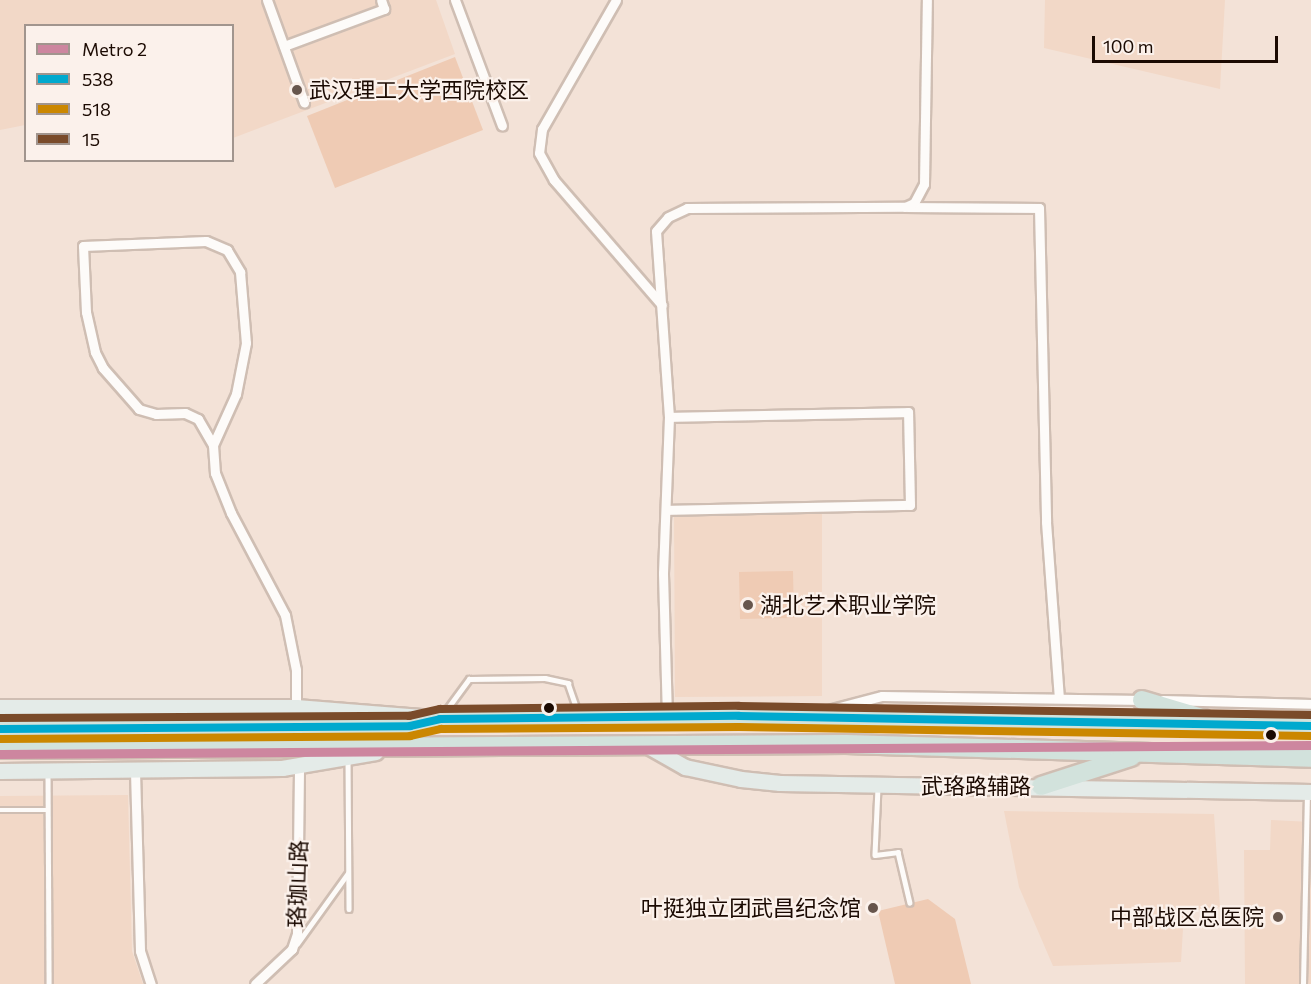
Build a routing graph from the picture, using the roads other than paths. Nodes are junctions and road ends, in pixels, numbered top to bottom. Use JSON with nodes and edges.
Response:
{"nodes":[{"id":1,"x":267,"y":0,"type":"edge"},
{"id":2,"x":454,"y":0,"type":"edge"},
{"id":3,"x":616,"y":0,"type":"edge"},
{"id":4,"x":927,"y":0,"type":"edge"},
{"id":5,"x":382,"y":4,"type":"edge"},
{"id":6,"x":284,"y":46,"type":"junction"},
{"id":7,"x":304,"y":102,"type":"dead end"},
{"id":8,"x":502,"y":126,"type":"dead end"},
{"id":9,"x":905,"y":207,"type":"junction"},
{"id":10,"x":662,"y":305,"type":"junction"},
{"id":11,"x":669,"y":417,"type":"junction"},
{"id":12,"x":213,"y":445,"type":"junction"},
{"id":13,"x":666,"y":510,"type":"junction"},
{"id":14,"x":1059,"y":698,"type":"junction"},
{"id":15,"x":1142,"y":700,"type":"junction"},
{"id":16,"x":1311,"y":704,"type":"edge"},
{"id":17,"x":0,"y":707,"type":"edge"},
{"id":18,"x":296,"y":707,"type":"junction"},
{"id":19,"x":805,"y":716,"type":"junction"},
{"id":20,"x":580,"y":717,"type":"junction"},
{"id":21,"x":667,"y":717,"type":"junction"},
{"id":22,"x":440,"y":718,"type":"junction"},
{"id":23,"x":1227,"y":725,"type":"junction"},
{"id":24,"x":1311,"y":726,"type":"edge"},
{"id":25,"x":0,"y":729,"type":"edge"},
{"id":26,"x":408,"y":746,"type":"junction"},
{"id":27,"x":648,"y":746,"type":"junction"},
{"id":28,"x":0,"y":749,"type":"edge"},
{"id":29,"x":1144,"y":753,"type":"junction"},
{"id":30,"x":348,"y":758,"type":"junction"},
{"id":31,"x":1311,"y":758,"type":"edge"},
{"id":32,"x":299,"y":768,"type":"junction"},
{"id":33,"x":0,"y":771,"type":"edge"},
{"id":34,"x":48,"y":771,"type":"junction"},
{"id":35,"x":135,"y":771,"type":"junction"},
{"id":36,"x":878,"y":785,"type":"junction"},
{"id":37,"x":1041,"y":786,"type":"junction"},
{"id":38,"x":1309,"y":792,"type":"edge"},
{"id":39,"x":0,"y":810,"type":"edge"},
{"id":40,"x":48,"y":810,"type":"junction"},
{"id":41,"x":1308,"y":837,"type":"edge"},
{"id":42,"x":348,"y":873,"type":"junction"},
{"id":43,"x":910,"y":903,"type":"dead end"},
{"id":44,"x":349,"y":909,"type":"dead end"},
{"id":45,"x":1304,"y":917,"type":"junction"},
{"id":46,"x":1311,"y":918,"type":"edge"},
{"id":47,"x":292,"y":949,"type":"junction"},
{"id":48,"x":49,"y":984,"type":"edge"},
{"id":49,"x":151,"y":984,"type":"edge"},
{"id":50,"x":255,"y":984,"type":"edge"},
{"id":51,"x":1303,"y":984,"type":"edge"}],
"edges":[{"from":1,"to":6,"type":"street"},
{"from":2,"to":8,"type":"street"},
{"from":3,"to":10,"type":"street"},
{"from":4,"to":9,"type":"street"},
{"from":5,"to":6,"type":"street"},
{"from":6,"to":7,"type":"street"},
{"from":9,"to":10,"type":"street"},
{"from":9,"to":14,"type":"street"},
{"from":10,"to":11,"type":"street"},
{"from":11,"to":13,"type":"street"},
{"from":11,"to":13,"type":"street"},
{"from":12,"to":12,"type":"street"},
{"from":12,"to":18,"type":"street"},
{"from":13,"to":21,"type":"street"},
{"from":14,"to":15,"type":"street"},
{"from":14,"to":19,"type":"street"},
{"from":15,"to":16,"type":"street"},
{"from":15,"to":23,"type":"highway"},
{"from":17,"to":18,"type":"main road"},
{"from":18,"to":22,"type":"main road"},
{"from":19,"to":21,"type":"highway"},
{"from":19,"to":23,"type":"highway"},
{"from":20,"to":21,"type":"highway"},
{"from":20,"to":22,"type":"highway"},
{"from":20,"to":22,"type":"lane"},
{"from":22,"to":25,"type":"highway"},
{"from":23,"to":24,"type":"highway"},
{"from":26,"to":27,"type":"highway"},
{"from":26,"to":28,"type":"highway"},
{"from":26,"to":30,"type":"main road"},
{"from":27,"to":29,"type":"highway"},
{"from":27,"to":36,"type":"main road","name":"武珞路辅路"},
{"from":29,"to":31,"type":"highway"},
{"from":29,"to":37,"type":"highway"},
{"from":30,"to":32,"type":"main road"},
{"from":30,"to":42,"type":"lane"},
{"from":32,"to":35,"type":"main road"},
{"from":32,"to":47,"type":"street","name":"珞珈山路"},
{"from":33,"to":34,"type":"main road"},
{"from":34,"to":35,"type":"main road"},
{"from":34,"to":40,"type":"lane"},
{"from":35,"to":49,"type":"street"},
{"from":36,"to":37,"type":"main road","name":"武珞路辅路"},
{"from":36,"to":43,"type":"lane"},
{"from":37,"to":38,"type":"main road","name":"武珞路辅路"},
{"from":38,"to":41,"type":"lane"},
{"from":39,"to":40,"type":"lane"},
{"from":40,"to":48,"type":"lane"},
{"from":41,"to":45,"type":"lane"},
{"from":42,"to":44,"type":"lane"},
{"from":42,"to":47,"type":"lane"},
{"from":45,"to":46,"type":"lane"},
{"from":45,"to":51,"type":"lane"},
{"from":47,"to":50,"type":"street","name":"珞珈山路"}]}
